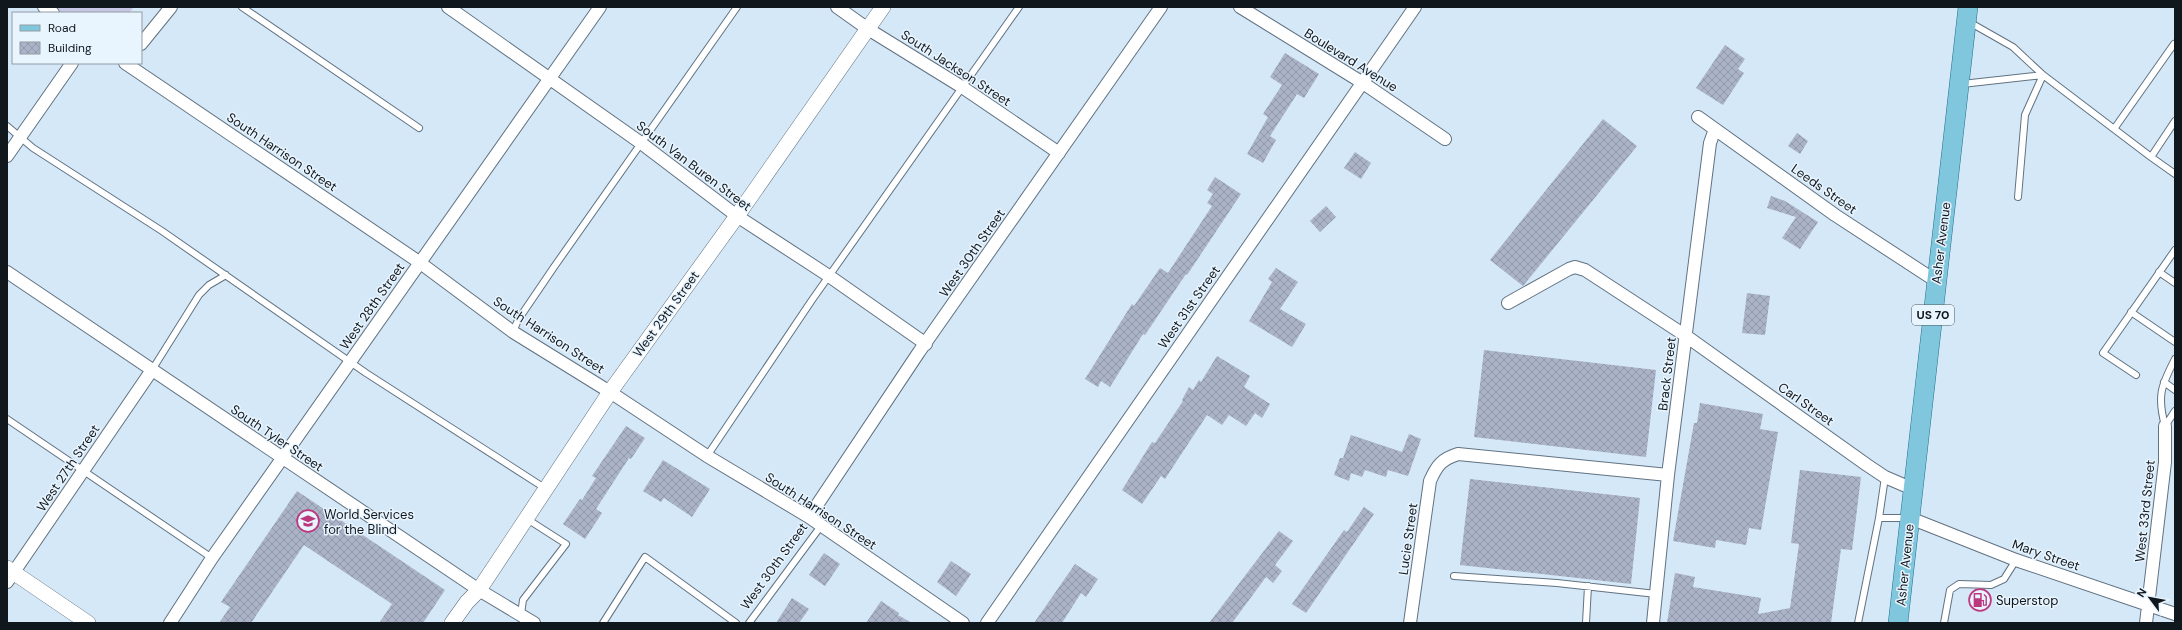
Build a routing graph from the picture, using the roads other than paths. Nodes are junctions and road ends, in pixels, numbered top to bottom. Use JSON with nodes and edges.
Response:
{"nodes":[{"id":1,"x":170,"y":7,"type":"edge"},
{"id":2,"x":242,"y":7,"type":"edge"},
{"id":3,"x":448,"y":7,"type":"edge"},
{"id":4,"x":600,"y":7,"type":"edge"},
{"id":5,"x":737,"y":7,"type":"edge"},
{"id":6,"x":837,"y":7,"type":"edge"},
{"id":7,"x":883,"y":7,"type":"edge"},
{"id":8,"x":1019,"y":7,"type":"edge"},
{"id":9,"x":1161,"y":7,"type":"edge"},
{"id":10,"x":1240,"y":7,"type":"edge"},
{"id":11,"x":1415,"y":7,"type":"edge"},
{"id":12,"x":1968,"y":14,"type":"edge"},
{"id":13,"x":868,"y":29,"type":"junction"},
{"id":14,"x":142,"y":43,"type":"edge"},
{"id":15,"x":2175,"y":43,"type":"edge"},
{"id":16,"x":71,"y":64,"type":"edge"},
{"id":17,"x":128,"y":64,"type":"edge"},
{"id":18,"x":2042,"y":75,"type":"junction"},
{"id":19,"x":549,"y":78,"type":"junction"},
{"id":20,"x":1363,"y":84,"type":"junction"},
{"id":21,"x":1960,"y":84,"type":"junction"},
{"id":22,"x":962,"y":87,"type":"junction"},
{"id":23,"x":1698,"y":117,"type":"dead end"},
{"id":24,"x":2175,"y":121,"type":"edge"},
{"id":25,"x":7,"y":126,"type":"edge"},
{"id":26,"x":419,"y":128,"type":"dead end"},
{"id":27,"x":1715,"y":128,"type":"junction"},
{"id":28,"x":2114,"y":129,"type":"junction"},
{"id":29,"x":20,"y":137,"type":"junction"},
{"id":30,"x":1445,"y":140,"type":"dead end"},
{"id":31,"x":641,"y":143,"type":"junction"},
{"id":32,"x":1059,"y":153,"type":"junction"},
{"id":33,"x":7,"y":156,"type":"edge"},
{"id":34,"x":2151,"y":156,"type":"junction"},
{"id":35,"x":2175,"y":174,"type":"edge"},
{"id":36,"x":2018,"y":197,"type":"dead end"},
{"id":37,"x":737,"y":216,"type":"junction"},
{"id":38,"x":2175,"y":250,"type":"edge"},
{"id":39,"x":419,"y":262,"type":"junction"},
{"id":40,"x":7,"y":272,"type":"edge"},
{"id":41,"x":2159,"y":272,"type":"junction"},
{"id":42,"x":226,"y":275,"type":"junction"},
{"id":43,"x":829,"y":276,"type":"junction"},
{"id":44,"x":1936,"y":281,"type":"junction"},
{"id":45,"x":2175,"y":283,"type":"edge"},
{"id":46,"x":1508,"y":303,"type":"dead end"},
{"id":47,"x":2131,"y":312,"type":"junction"},
{"id":48,"x":513,"y":332,"type":"junction"},
{"id":49,"x":1686,"y":336,"type":"junction"},
{"id":50,"x":2175,"y":342,"type":"edge"},
{"id":51,"x":926,"y":344,"type":"junction"},
{"id":52,"x":2175,"y":359,"type":"edge"},
{"id":53,"x":351,"y":361,"type":"junction"},
{"id":54,"x":152,"y":370,"type":"junction"},
{"id":55,"x":2136,"y":375,"type":"dead end"},
{"id":56,"x":2164,"y":382,"type":"junction"},
{"id":57,"x":2175,"y":390,"type":"edge"},
{"id":58,"x":610,"y":392,"type":"junction"},
{"id":59,"x":2175,"y":411,"type":"edge"},
{"id":60,"x":7,"y":419,"type":"edge"},
{"id":61,"x":2165,"y":426,"type":"junction"},
{"id":62,"x":707,"y":456,"type":"junction"},
{"id":63,"x":284,"y":459,"type":"junction"},
{"id":64,"x":82,"y":470,"type":"junction"},
{"id":65,"x":1668,"y":476,"type":"junction"},
{"id":66,"x":1885,"y":477,"type":"junction"},
{"id":67,"x":1913,"y":489,"type":"junction"},
{"id":68,"x":545,"y":491,"type":"junction"},
{"id":69,"x":809,"y":517,"type":"junction"},
{"id":70,"x":1879,"y":518,"type":"junction"},
{"id":71,"x":1910,"y":518,"type":"junction"},
{"id":72,"x":527,"y":519,"type":"junction"},
{"id":73,"x":821,"y":526,"type":"junction"},
{"id":74,"x":212,"y":558,"type":"junction"},
{"id":75,"x":2016,"y":560,"type":"junction"},
{"id":76,"x":9,"y":574,"type":"edge"},
{"id":77,"x":1454,"y":576,"type":"dead end"},
{"id":78,"x":1588,"y":586,"type":"junction"},
{"id":79,"x":479,"y":590,"type":"junction"},
{"id":80,"x":1656,"y":594,"type":"junction"},
{"id":81,"x":2148,"y":604,"type":"junction"},
{"id":82,"x":521,"y":614,"type":"junction"},
{"id":83,"x":2175,"y":614,"type":"edge"},
{"id":84,"x":88,"y":623,"type":"edge"},
{"id":85,"x":170,"y":623,"type":"edge"},
{"id":86,"x":452,"y":623,"type":"edge"},
{"id":87,"x":534,"y":623,"type":"edge"},
{"id":88,"x":603,"y":623,"type":"edge"},
{"id":89,"x":736,"y":623,"type":"edge"},
{"id":90,"x":749,"y":623,"type":"edge"},
{"id":91,"x":963,"y":623,"type":"edge"},
{"id":92,"x":987,"y":623,"type":"edge"},
{"id":93,"x":1410,"y":623,"type":"edge"},
{"id":94,"x":1586,"y":623,"type":"edge"},
{"id":95,"x":1653,"y":623,"type":"edge"},
{"id":96,"x":1858,"y":623,"type":"edge"},
{"id":97,"x":1898,"y":623,"type":"edge"},
{"id":98,"x":1944,"y":623,"type":"edge"},
{"id":99,"x":2146,"y":623,"type":"edge"}],
"edges":[{"from":1,"to":14,"type":"street"},
{"from":2,"to":26,"type":"lane"},
{"from":3,"to":19,"type":"street","name":"South Van Buren Street"},
{"from":4,"to":19,"type":"street","name":"West 28th Street"},
{"from":5,"to":31,"type":"lane"},
{"from":6,"to":13,"type":"street","name":"South Jackson Street"},
{"from":7,"to":13,"type":"street","name":"West 29th Street"},
{"from":8,"to":22,"type":"lane"},
{"from":9,"to":32,"type":"street","name":"West 30th Street"},
{"from":10,"to":20,"type":"street","name":"Boulevard Avenue"},
{"from":11,"to":20,"type":"street","name":"West 31st Street"},
{"from":12,"to":18,"type":"lane"},
{"from":12,"to":21,"type":"main road","name":"Asher Avenue","number":"US 70"},
{"from":13,"to":22,"type":"street","name":"South Jackson Street"},
{"from":13,"to":37,"type":"street","name":"West 29th Street"},
{"from":15,"to":28,"type":"lane"},
{"from":16,"to":29,"type":"street"},
{"from":17,"to":39,"type":"street","name":"South Harrison Street"},
{"from":18,"to":21,"type":"lane"},
{"from":18,"to":28,"type":"lane"},
{"from":18,"to":36,"type":"lane"},
{"from":19,"to":31,"type":"street","name":"South Van Buren Street"},
{"from":19,"to":39,"type":"street","name":"West 28th Street"},
{"from":20,"to":30,"type":"street","name":"Boulevard Avenue"},
{"from":20,"to":92,"type":"street","name":"West 31st Street"},
{"from":21,"to":44,"type":"main road","name":"Asher Avenue","number":"US 70"},
{"from":22,"to":32,"type":"street","name":"South Jackson Street"},
{"from":22,"to":43,"type":"lane"},
{"from":23,"to":27,"type":"street","name":"Leeds Street"},
{"from":24,"to":34,"type":"lane"},
{"from":25,"to":29,"type":"lane"},
{"from":27,"to":44,"type":"street","name":"Leeds Street"},
{"from":27,"to":49,"type":"street","name":"Brack Street"},
{"from":28,"to":34,"type":"lane"},
{"from":29,"to":33,"type":"street"},
{"from":29,"to":42,"type":"lane"},
{"from":31,"to":37,"type":"street","name":"South Van Buren Street"},
{"from":31,"to":48,"type":"lane"},
{"from":32,"to":51,"type":"street","name":"West 30th Street"},
{"from":34,"to":35,"type":"lane"},
{"from":37,"to":43,"type":"street","name":"South Van Buren Street"},
{"from":37,"to":58,"type":"street","name":"West 29th Street"},
{"from":38,"to":41,"type":"lane"},
{"from":39,"to":48,"type":"street","name":"South Harrison Street"},
{"from":39,"to":53,"type":"street","name":"West 28th Street"},
{"from":40,"to":54,"type":"street","name":"South Tyler Street"},
{"from":41,"to":45,"type":"lane"},
{"from":41,"to":47,"type":"lane"},
{"from":42,"to":53,"type":"lane"},
{"from":42,"to":54,"type":"lane"},
{"from":43,"to":51,"type":"street","name":"South Van Buren Street"},
{"from":43,"to":62,"type":"lane"},
{"from":44,"to":67,"type":"main road","name":"Asher Avenue","number":"US 70"},
{"from":46,"to":49,"type":"street","name":"Carl Street"},
{"from":47,"to":50,"type":"lane"},
{"from":47,"to":55,"type":"lane"},
{"from":48,"to":58,"type":"street","name":"South Harrison Street"},
{"from":49,"to":65,"type":"street","name":"Brack Street"},
{"from":49,"to":66,"type":"street","name":"Carl Street"},
{"from":51,"to":69,"type":"street","name":"West 30th Street"},
{"from":52,"to":56,"type":"lane"},
{"from":53,"to":63,"type":"street","name":"West 28th Street"},
{"from":53,"to":68,"type":"lane"},
{"from":54,"to":63,"type":"street","name":"South Tyler Street"},
{"from":54,"to":64,"type":"street","name":"West 27th Street"},
{"from":56,"to":57,"type":"lane"},
{"from":56,"to":61,"type":"lane"},
{"from":58,"to":62,"type":"street","name":"South Harrison Street"},
{"from":58,"to":68,"type":"street","name":"West 29th Street"},
{"from":59,"to":61,"type":"lane"},
{"from":60,"to":64,"type":"lane"},
{"from":61,"to":81,"type":"street","name":"West 33rd Street"},
{"from":62,"to":69,"type":"street","name":"South Harrison Street"},
{"from":63,"to":74,"type":"street","name":"West 28th Street"},
{"from":63,"to":79,"type":"street","name":"South Tyler Street"},
{"from":64,"to":74,"type":"lane"},
{"from":64,"to":76,"type":"street","name":"West 27th Street"},
{"from":65,"to":80,"type":"street","name":"Brack Street"},
{"from":65,"to":93,"type":"street","name":"Lucie Street"},
{"from":66,"to":67,"type":"street","name":"Carl Street"},
{"from":66,"to":70,"type":"lane"},
{"from":67,"to":71,"type":"main road","name":"Asher Avenue","number":"US 70"},
{"from":68,"to":72,"type":"street","name":"West 29th Street"},
{"from":69,"to":73,"type":"street","name":"South Harrison Street"},
{"from":70,"to":71,"type":"lane"},
{"from":70,"to":96,"type":"lane"},
{"from":71,"to":75,"type":"street","name":"Mary Street"},
{"from":71,"to":97,"type":"main road","name":"Asher Avenue","number":"US 70"},
{"from":72,"to":79,"type":"street","name":"West 29th Street"},
{"from":72,"to":82,"type":"lane"},
{"from":73,"to":90,"type":"lane","name":"West 30th Street"},
{"from":73,"to":91,"type":"street","name":"South Harrison Street"},
{"from":74,"to":85,"type":"street","name":"West 28th Street"},
{"from":75,"to":81,"type":"street","name":"Mary Street"},
{"from":75,"to":98,"type":"lane"},
{"from":76,"to":84,"type":"street"},
{"from":77,"to":78,"type":"lane"},
{"from":78,"to":80,"type":"lane"},
{"from":78,"to":94,"type":"lane"},
{"from":79,"to":82,"type":"street","name":"South Tyler Street"},
{"from":79,"to":86,"type":"street","name":"West 29th Street"},
{"from":80,"to":95,"type":"street","name":"Brack Street"},
{"from":81,"to":83,"type":"street","name":"Mary Street"},
{"from":81,"to":99,"type":"street","name":"West 33rd Street"},
{"from":82,"to":87,"type":"street","name":"South Tyler Street"},
{"from":88,"to":89,"type":"lane"}]}
